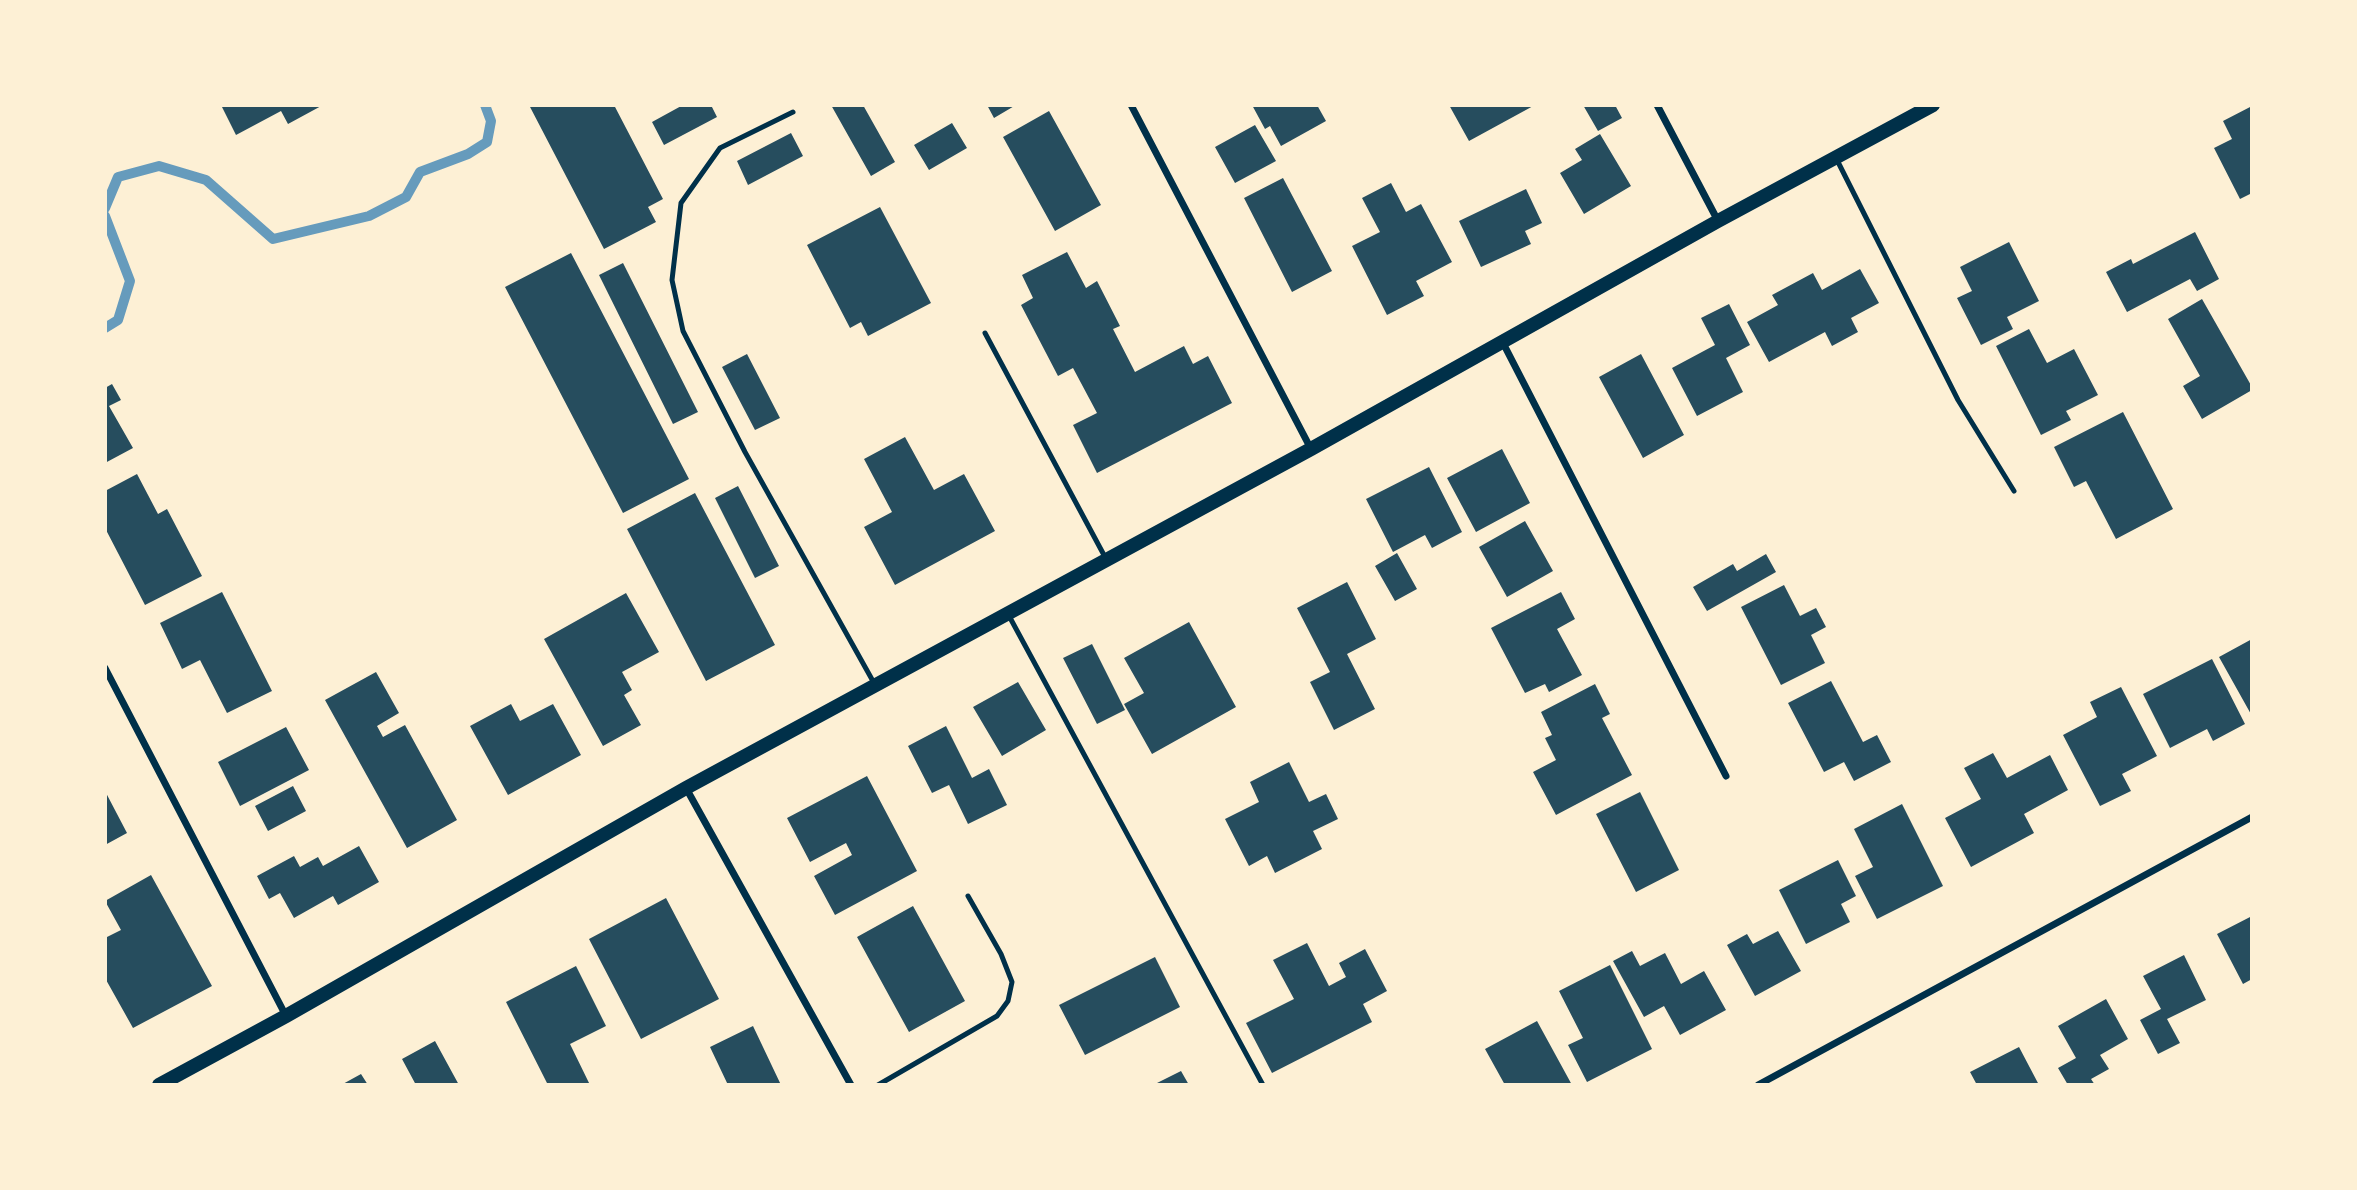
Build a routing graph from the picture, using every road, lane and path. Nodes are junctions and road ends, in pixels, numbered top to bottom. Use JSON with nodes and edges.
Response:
{"nodes":[{"id":1,"x":1131,"y":105,"type":"edge"},
{"id":2,"x":1657,"y":105,"type":"edge"},
{"id":3,"x":1933,"y":105,"type":"edge"},
{"id":4,"x":793,"y":112,"type":"dead end"},
{"id":5,"x":1836,"y":157,"type":"junction"},
{"id":6,"x":1718,"y":221,"type":"junction"},
{"id":7,"x":985,"y":333,"type":"dead end"},
{"id":8,"x":1502,"y":341,"type":"junction"},
{"id":9,"x":1311,"y":449,"type":"junction"},
{"id":10,"x":2014,"y":491,"type":"dead end"},
{"id":11,"x":1107,"y":560,"type":"junction"},
{"id":12,"x":1008,"y":614,"type":"junction"},
{"id":13,"x":105,"y":668,"type":"edge"},
{"id":14,"x":876,"y":686,"type":"junction"},
{"id":15,"x":1726,"y":776,"type":"dead end"},
{"id":16,"x":686,"y":788,"type":"junction"},
{"id":17,"x":2252,"y":817,"type":"edge"},
{"id":18,"x":968,"y":895,"type":"dead end"},
{"id":19,"x":286,"y":1016,"type":"junction"},
{"id":20,"x":159,"y":1085,"type":"edge"},
{"id":21,"x":851,"y":1085,"type":"edge"},
{"id":22,"x":878,"y":1085,"type":"edge"},
{"id":23,"x":1263,"y":1085,"type":"edge"},
{"id":24,"x":1758,"y":1085,"type":"edge"}],
"edges":[{"from":1,"to":9,"type":"street"},
{"from":2,"to":6,"type":"street"},
{"from":3,"to":5,"type":"main road"},
{"from":4,"to":14,"type":"lane"},
{"from":5,"to":6,"type":"main road"},
{"from":5,"to":10,"type":"lane"},
{"from":6,"to":8,"type":"main road"},
{"from":7,"to":11,"type":"lane"},
{"from":8,"to":9,"type":"main road"},
{"from":8,"to":15,"type":"street"},
{"from":9,"to":11,"type":"main road"},
{"from":11,"to":12,"type":"main road"},
{"from":12,"to":14,"type":"main road"},
{"from":12,"to":23,"type":"lane"},
{"from":13,"to":19,"type":"street"},
{"from":14,"to":16,"type":"main road"},
{"from":16,"to":19,"type":"main road"},
{"from":16,"to":21,"type":"street"},
{"from":17,"to":24,"type":"street"},
{"from":18,"to":22,"type":"lane"},
{"from":19,"to":20,"type":"main road"}]}
